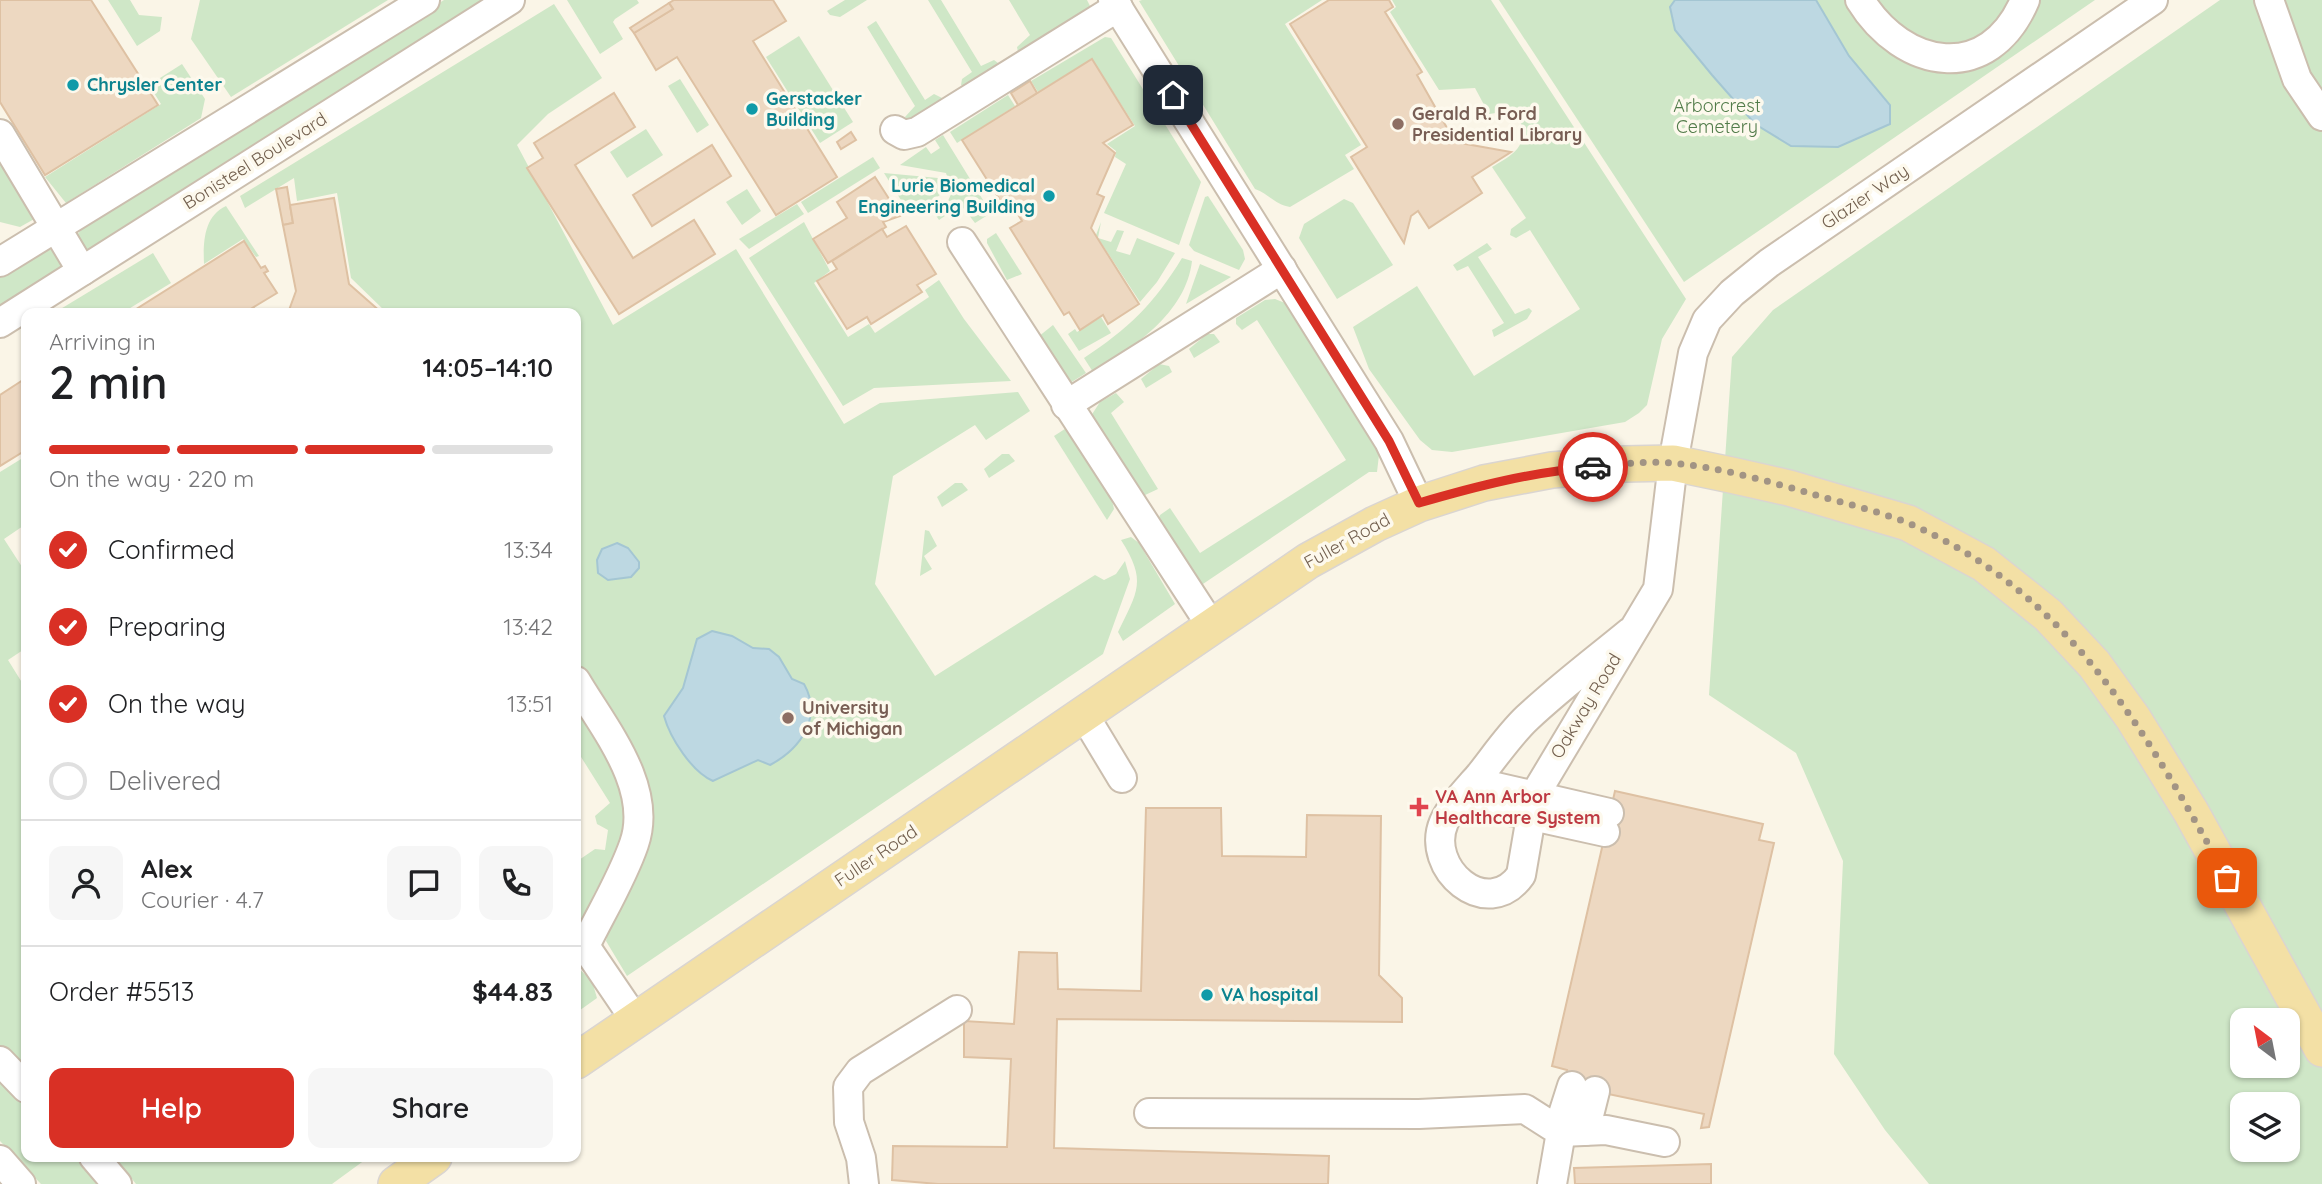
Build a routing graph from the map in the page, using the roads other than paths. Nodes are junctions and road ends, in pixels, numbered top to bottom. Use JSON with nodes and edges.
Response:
{"nodes":[{"id":1,"x":425,"y":0,"type":"edge"},
{"id":2,"x":510,"y":0,"type":"edge"},
{"id":3,"x":1860,"y":0,"type":"edge"},
{"id":4,"x":2025,"y":0,"type":"edge"},
{"id":5,"x":2269,"y":0,"type":"edge"},
{"id":6,"x":1116,"y":4,"type":"edge"},
{"id":7,"x":2136,"y":5,"type":"edge"},
{"id":8,"x":2322,"y":116,"type":"edge"},
{"id":9,"x":895,"y":130,"type":"dead end"},
{"id":10,"x":0,"y":134,"type":"edge"},
{"id":11,"x":58,"y":226,"type":"junction"},
{"id":12,"x":962,"y":242,"type":"dead end"},
{"id":13,"x":0,"y":262,"type":"edge"},
{"id":14,"x":1282,"y":269,"type":"junction"},
{"id":15,"x":82,"y":271,"type":"junction"},
{"id":16,"x":24,"y":308,"type":"edge"},
{"id":17,"x":21,"y":310,"type":"edge"},
{"id":18,"x":0,"y":323,"type":"edge"},
{"id":19,"x":1066,"y":405,"type":"junction"},
{"id":20,"x":1672,"y":463,"type":"junction"},
{"id":21,"x":1419,"y":503,"type":"junction"},
{"id":22,"x":1212,"y":627,"type":"junction"},
{"id":23,"x":1630,"y":632,"type":"junction"},
{"id":24,"x":581,"y":689,"type":"edge"},
{"id":25,"x":1084,"y":715,"type":"junction"},
{"id":26,"x":1122,"y":778,"type":"dead end"},
{"id":27,"x":1467,"y":791,"type":"junction"},
{"id":28,"x":1533,"y":807,"type":"junction"},
{"id":29,"x":1607,"y":823,"type":"dead end"},
{"id":30,"x":581,"y":943,"type":"edge"},
{"id":31,"x":581,"y":946,"type":"edge"},
{"id":32,"x":957,"y":1010,"type":"dead end"},
{"id":33,"x":636,"y":1021,"type":"junction"},
{"id":34,"x":2322,"y":1049,"type":"edge"},
{"id":35,"x":581,"y":1058,"type":"edge"},
{"id":36,"x":0,"y":1061,"type":"edge"},
{"id":37,"x":21,"y":1083,"type":"edge"},
{"id":38,"x":1583,"y":1089,"type":"dead end"},
{"id":39,"x":1149,"y":1113,"type":"dead end"},
{"id":40,"x":1569,"y":1131,"type":"junction"},
{"id":41,"x":1665,"y":1142,"type":"dead end"},
{"id":42,"x":0,"y":1160,"type":"edge"},
{"id":43,"x":98,"y":1162,"type":"edge"},
{"id":44,"x":428,"y":1162,"type":"edge"},
{"id":45,"x":21,"y":1184,"type":"edge"},
{"id":46,"x":117,"y":1184,"type":"edge"},
{"id":47,"x":396,"y":1184,"type":"edge"},
{"id":48,"x":864,"y":1184,"type":"edge"},
{"id":49,"x":1552,"y":1184,"type":"edge"}],
"edges":[{"from":1,"to":11,"type":"street"},
{"from":2,"to":15,"type":"street","name":"Bonisteel Boulevard"},
{"from":3,"to":4,"type":"street"},
{"from":5,"to":8,"type":"street"},
{"from":6,"to":9,"type":"street"},
{"from":6,"to":14,"type":"street"},
{"from":7,"to":20,"type":"street","name":"Glazier Way"},
{"from":10,"to":11,"type":"street"},
{"from":11,"to":13,"type":"street"},
{"from":11,"to":15,"type":"street"},
{"from":12,"to":19,"type":"street"},
{"from":14,"to":19,"type":"street"},
{"from":14,"to":21,"type":"street"},
{"from":15,"to":16,"type":"street","name":"Bonisteel Boulevard"},
{"from":17,"to":18,"type":"street","name":"Bonisteel Boulevard"},
{"from":19,"to":22,"type":"street"},
{"from":20,"to":21,"type":"main road","name":"Fuller Road"},
{"from":20,"to":23,"type":"street","name":"Oakway Road"},
{"from":20,"to":34,"type":"main road","name":"Fuller Road"},
{"from":21,"to":22,"type":"main road","name":"Fuller Road"},
{"from":22,"to":25,"type":"main road","name":"Fuller Road"},
{"from":23,"to":27,"type":"street","name":"Oakway Road"},
{"from":23,"to":28,"type":"street","name":"Oakway Road"},
{"from":24,"to":30,"type":"street"},
{"from":25,"to":26,"type":"street"},
{"from":25,"to":33,"type":"main road","name":"Fuller Road"},
{"from":27,"to":28,"type":"street"},
{"from":27,"to":28,"type":"street","name":"Oakway Road"},
{"from":28,"to":29,"type":"street"},
{"from":31,"to":33,"type":"street"},
{"from":32,"to":48,"type":"street"},
{"from":33,"to":35,"type":"main road","name":"Fuller Road"},
{"from":36,"to":37,"type":"street"},
{"from":38,"to":40,"type":"street"},
{"from":39,"to":40,"type":"street"},
{"from":40,"to":41,"type":"street"},
{"from":40,"to":49,"type":"street"},
{"from":42,"to":45,"type":"street"},
{"from":43,"to":46,"type":"street"},
{"from":44,"to":47,"type":"main road"}]}
